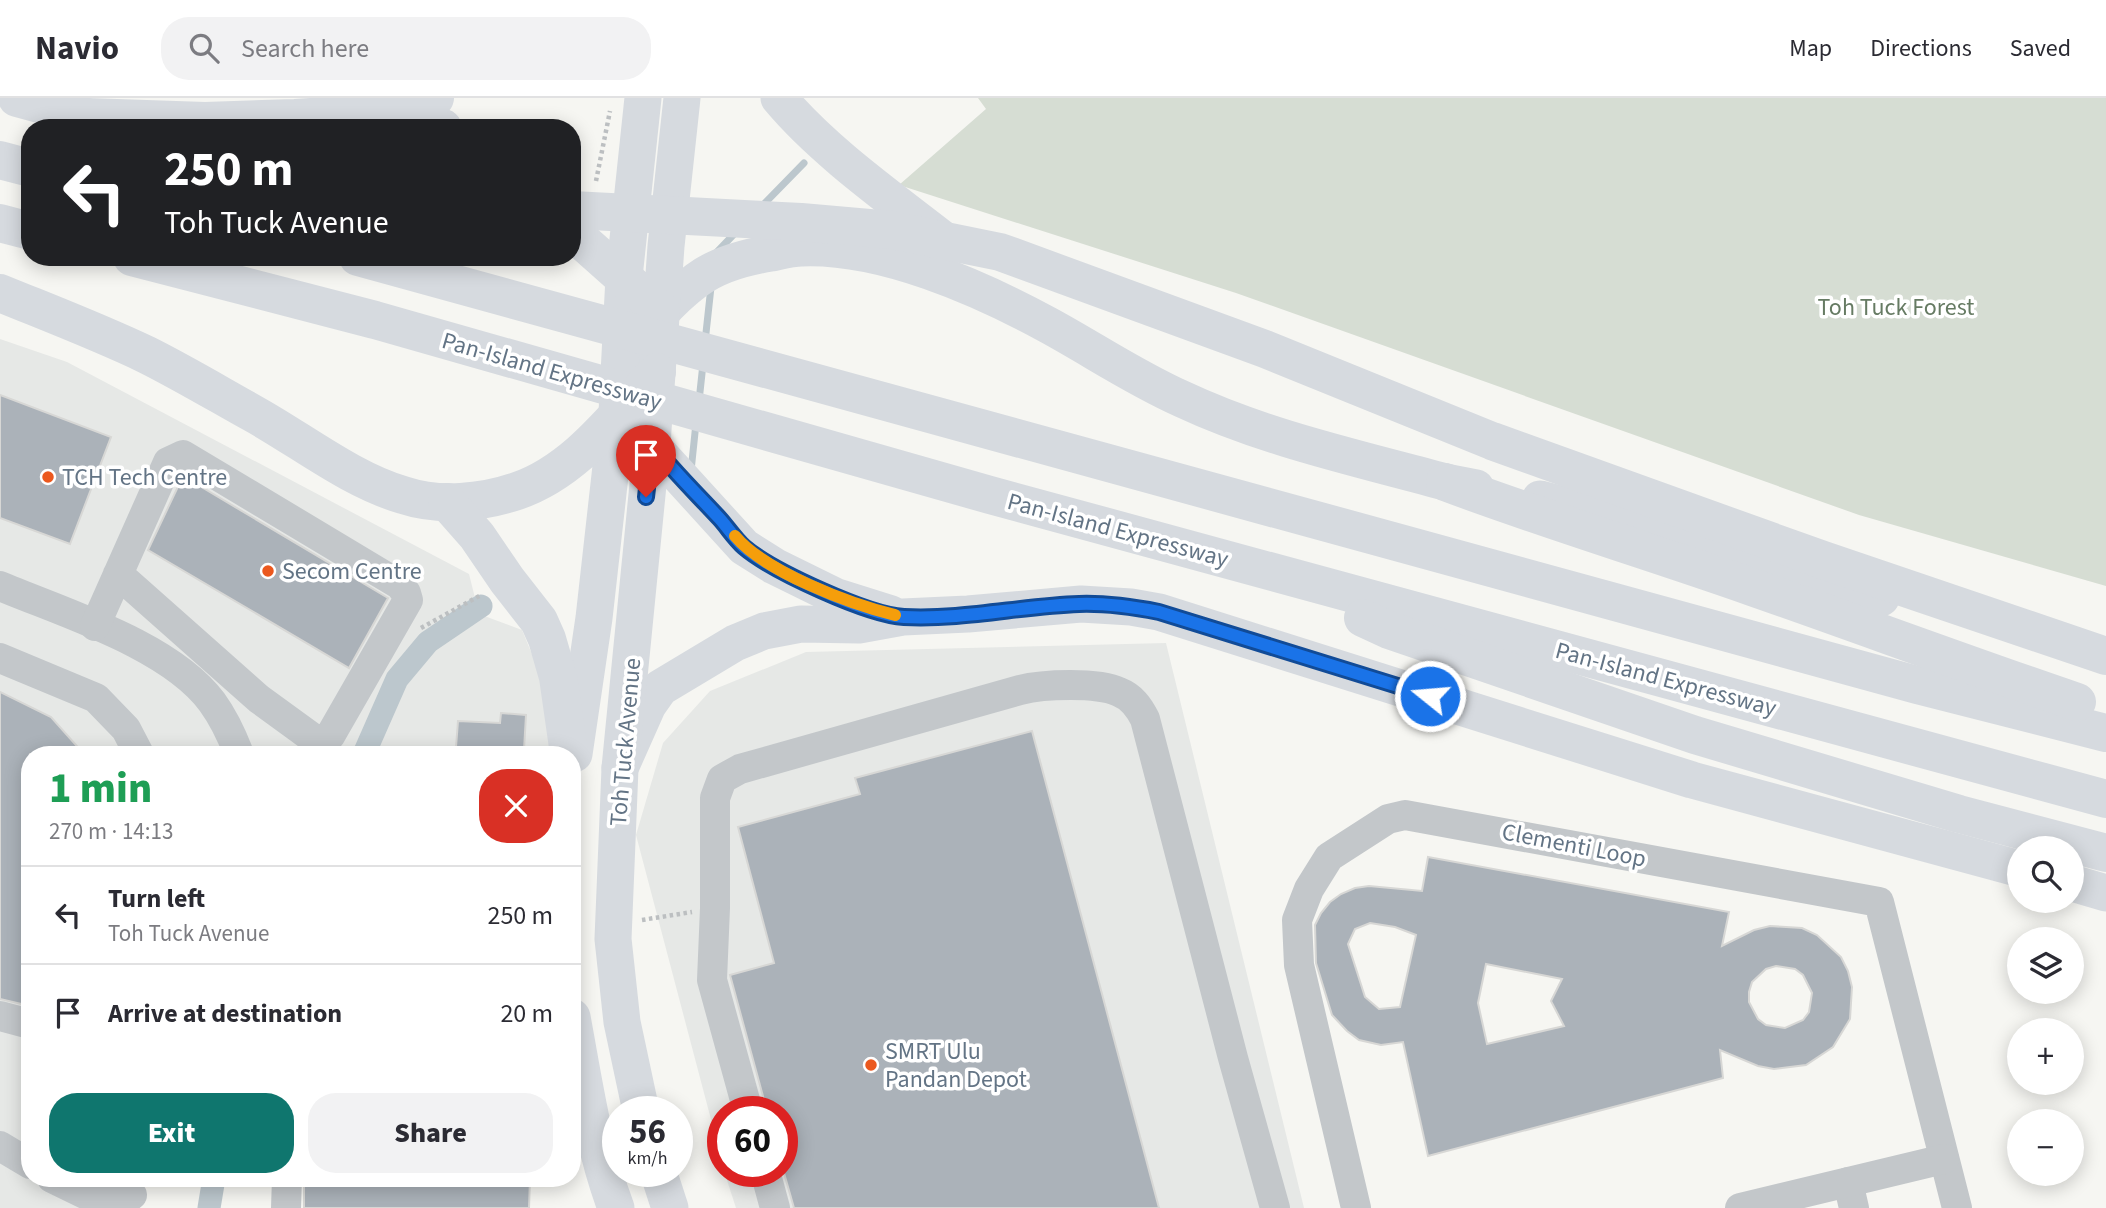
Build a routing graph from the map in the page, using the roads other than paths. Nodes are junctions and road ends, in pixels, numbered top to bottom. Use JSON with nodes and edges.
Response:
{"nodes":[{"id":1,"x":17,"y":98,"type":"edge"},
{"id":2,"x":435,"y":98,"type":"edge"},
{"id":3,"x":682,"y":98,"type":"edge"},
{"id":4,"x":779,"y":98,"type":"edge"},
{"id":5,"x":627,"y":104,"type":"edge"},
{"id":6,"x":371,"y":113,"type":"junction"},
{"id":7,"x":87,"y":117,"type":"junction"},
{"id":8,"x":94,"y":119,"type":"edge"},
{"id":9,"x":146,"y":119,"type":"edge"},
{"id":10,"x":265,"y":119,"type":"edge"},
{"id":11,"x":418,"y":119,"type":"edge"},
{"id":12,"x":0,"y":159,"type":"edge"},
{"id":13,"x":21,"y":165,"type":"edge"},
{"id":14,"x":585,"y":201,"type":"edge"},
{"id":15,"x":0,"y":223,"type":"edge"},
{"id":16,"x":21,"y":229,"type":"edge"},
{"id":17,"x":581,"y":240,"type":"edge"},
{"id":18,"x":167,"y":266,"type":"edge"},
{"id":19,"x":390,"y":266,"type":"edge"},
{"id":20,"x":624,"y":277,"type":"junction"},
{"id":21,"x":0,"y":293,"type":"edge"},
{"id":22,"x":661,"y":311,"type":"junction"},
{"id":23,"x":1047,"y":325,"type":"junction"},
{"id":24,"x":621,"y":361,"type":"junction"},
{"id":25,"x":657,"y":372,"type":"junction"},
{"id":26,"x":617,"y":413,"type":"junction"},
{"id":27,"x":652,"y":444,"type":"junction"},
{"id":28,"x":1445,"y":482,"type":"junction"},
{"id":29,"x":447,"y":502,"type":"junction"},
{"id":30,"x":1281,"y":574,"type":"junction"},
{"id":31,"x":118,"y":575,"type":"junction"},
{"id":32,"x":0,"y":586,"type":"edge"},
{"id":33,"x":902,"y":617,"type":"junction"},
{"id":34,"x":95,"y":626,"type":"junction"},
{"id":35,"x":2106,"y":656,"type":"edge"},
{"id":36,"x":0,"y":658,"type":"edge"},
{"id":37,"x":2106,"y":666,"type":"edge"},
{"id":38,"x":2106,"y":712,"type":"edge"},
{"id":39,"x":2106,"y":733,"type":"edge"},
{"id":40,"x":135,"y":746,"type":"edge"},
{"id":41,"x":236,"y":746,"type":"edge"},
{"id":42,"x":568,"y":746,"type":"edge"},
{"id":43,"x":575,"y":746,"type":"edge"},
{"id":44,"x":620,"y":768,"type":"junction"},
{"id":45,"x":2106,"y":799,"type":"edge"},
{"id":46,"x":2106,"y":853,"type":"edge"},
{"id":47,"x":2007,"y":865,"type":"edge"},
{"id":48,"x":2084,"y":887,"type":"edge"},
{"id":49,"x":2106,"y":893,"type":"edge"},
{"id":50,"x":0,"y":1016,"type":"edge"},
{"id":51,"x":21,"y":1022,"type":"edge"},
{"id":52,"x":581,"y":1065,"type":"edge"},
{"id":53,"x":638,"y":1096,"type":"edge"},
{"id":54,"x":744,"y":1096,"type":"edge"},
{"id":55,"x":0,"y":1146,"type":"edge"},
{"id":56,"x":21,"y":1159,"type":"edge"},
{"id":57,"x":1944,"y":1159,"type":"junction"},
{"id":58,"x":72,"y":1187,"type":"edge"},
{"id":59,"x":287,"y":1187,"type":"edge"},
{"id":60,"x":663,"y":1187,"type":"edge"},
{"id":61,"x":769,"y":1187,"type":"edge"},
{"id":62,"x":133,"y":1194,"type":"edge"},
{"id":63,"x":1851,"y":1195,"type":"edge"},
{"id":64,"x":1757,"y":1206,"type":"edge"},
{"id":65,"x":286,"y":1208,"type":"edge"},
{"id":66,"x":616,"y":1208,"type":"edge"},
{"id":67,"x":670,"y":1208,"type":"edge"},
{"id":68,"x":775,"y":1208,"type":"edge"},
{"id":69,"x":1275,"y":1208,"type":"edge"},
{"id":70,"x":1356,"y":1208,"type":"edge"},
{"id":71,"x":1957,"y":1208,"type":"edge"}],
"edges":[{"from":1,"to":7,"type":"highway"},
{"from":2,"to":6,"type":"highway"},
{"from":3,"to":22,"type":"main road","name":"Toh Tuck Avenue"},
{"from":4,"to":23,"type":"main road"},
{"from":5,"to":20,"type":"main road","name":"Toh Tuck Avenue"},
{"from":6,"to":10,"type":"highway"},
{"from":6,"to":11,"type":"highway"},
{"from":7,"to":8,"type":"highway"},
{"from":7,"to":9,"type":"highway"},
{"from":12,"to":13,"type":"highway"},
{"from":14,"to":35,"type":"highway"},
{"from":15,"to":16,"type":"highway"},
{"from":17,"to":20,"type":"highway"},
{"from":18,"to":30,"type":"highway","name":"Pan-Island Expressway"},
{"from":19,"to":39,"type":"highway"},
{"from":20,"to":22,"type":"highway"},
{"from":20,"to":24,"type":"main road","name":"Toh Tuck Avenue"},
{"from":21,"to":29,"type":"highway"},
{"from":22,"to":23,"type":"main road"},
{"from":22,"to":24,"type":"main road"},
{"from":22,"to":25,"type":"main road","name":"Toh Tuck Avenue"},
{"from":23,"to":28,"type":"main road"},
{"from":24,"to":26,"type":"main road","name":"Toh Tuck Avenue"},
{"from":25,"to":26,"type":"highway"},
{"from":25,"to":27,"type":"main road","name":"Toh Tuck Avenue"},
{"from":26,"to":27,"type":"main road"},
{"from":26,"to":29,"type":"highway"},
{"from":26,"to":43,"type":"main road","name":"Toh Tuck Avenue"},
{"from":27,"to":33,"type":"main road"},
{"from":27,"to":44,"type":"main road","name":"Toh Tuck Avenue"},
{"from":28,"to":37,"type":"main road"},
{"from":28,"to":38,"type":"highway"},
{"from":29,"to":42,"type":"highway"},
{"from":30,"to":45,"type":"highway","name":"Pan-Island Expressway"},
{"from":30,"to":46,"type":"highway"},
{"from":31,"to":31,"type":"street"},
{"from":31,"to":34,"type":"street"},
{"from":32,"to":34,"type":"street"},
{"from":33,"to":44,"type":"main road"},
{"from":33,"to":47,"type":"main road"},
{"from":34,"to":41,"type":"street"},
{"from":36,"to":40,"type":"street"},
{"from":44,"to":53,"type":"main road","name":"Toh Tuck Avenue"},
{"from":48,"to":49,"type":"main road"},
{"from":50,"to":51,"type":"street"},
{"from":52,"to":66,"type":"main road"},
{"from":54,"to":69,"type":"street"},
{"from":55,"to":56,"type":"street"},
{"from":57,"to":63,"type":"street"},
{"from":57,"to":70,"type":"street","name":"Clementi Loop"},
{"from":57,"to":71,"type":"street","name":"Clementi Loop"},
{"from":58,"to":62,"type":"street"},
{"from":59,"to":65,"type":"street"},
{"from":60,"to":67,"type":"main road"},
{"from":61,"to":68,"type":"street"},
{"from":63,"to":64,"type":"street"}]}
